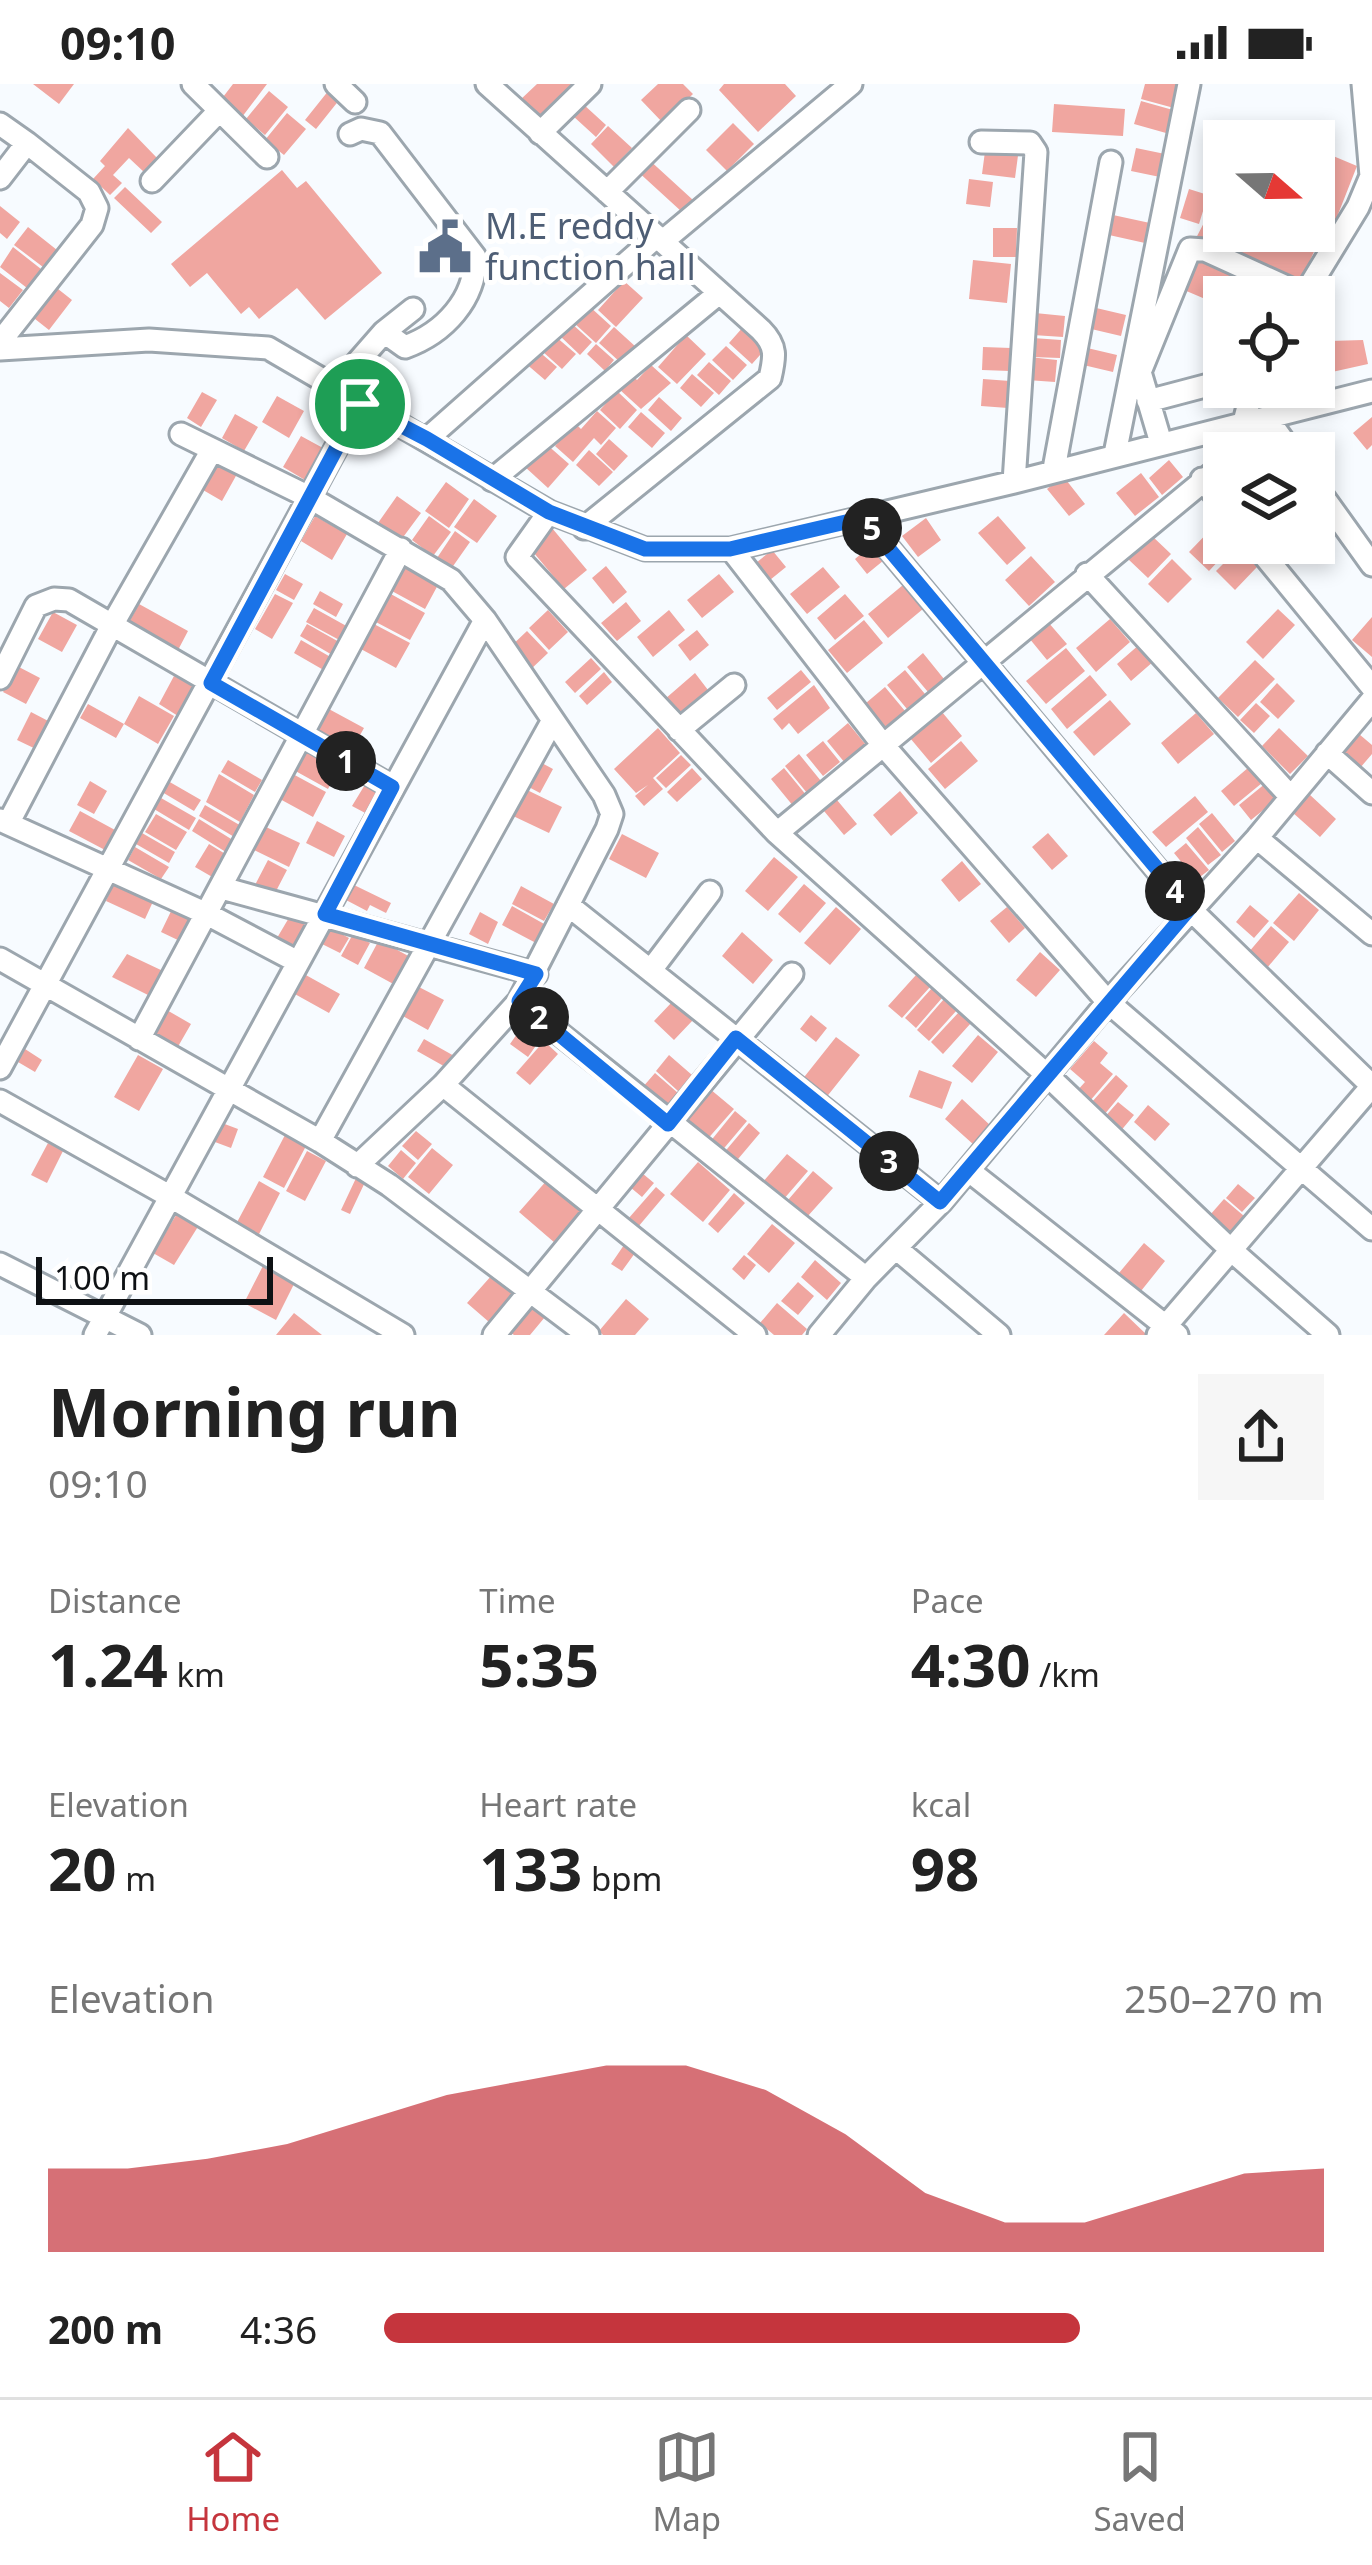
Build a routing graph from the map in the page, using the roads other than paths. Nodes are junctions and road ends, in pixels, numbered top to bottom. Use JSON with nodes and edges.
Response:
{"nodes":[{"id":1,"x":193,"y":84,"type":"edge"},
{"id":2,"x":336,"y":84,"type":"edge"},
{"id":3,"x":487,"y":84,"type":"edge"},
{"id":4,"x":590,"y":84,"type":"edge"},
{"id":5,"x":850,"y":84,"type":"edge"},
{"id":6,"x":1189,"y":84,"type":"edge"},
{"id":7,"x":1363,"y":84,"type":"edge"},
{"id":8,"x":355,"y":102,"type":"dead end"},
{"id":9,"x":689,"y":110,"type":"dead end"},
{"id":10,"x":219,"y":111,"type":"junction"},
{"id":11,"x":0,"y":124,"type":"edge"},
{"id":12,"x":350,"y":134,"type":"dead end"},
{"id":13,"x":540,"y":134,"type":"junction"},
{"id":14,"x":981,"y":142,"type":"dead end"},
{"id":15,"x":26,"y":143,"type":"junction"},
{"id":16,"x":267,"y":157,"type":"dead end"},
{"id":17,"x":1111,"y":162,"type":"dead end"},
{"id":18,"x":0,"y":178,"type":"edge"},
{"id":19,"x":152,"y":182,"type":"dead end"},
{"id":20,"x":607,"y":192,"type":"junction"},
{"id":21,"x":659,"y":239,"type":"junction"},
{"id":22,"x":1260,"y":276,"type":"edge"},
{"id":23,"x":1315,"y":276,"type":"edge"},
{"id":24,"x":718,"y":294,"type":"junction"},
{"id":25,"x":412,"y":309,"type":"dead end"},
{"id":26,"x":383,"y":332,"type":"junction"},
{"id":27,"x":0,"y":346,"type":"edge"},
{"id":28,"x":335,"y":388,"type":"junction"},
{"id":29,"x":1203,"y":389,"type":"edge"},
{"id":30,"x":1372,"y":391,"type":"edge"},
{"id":31,"x":1148,"y":401,"type":"junction"},
{"id":32,"x":360,"y":404,"type":"junction"},
{"id":33,"x":1231,"y":408,"type":"edge"},
{"id":34,"x":1242,"y":408,"type":"edge"},
{"id":35,"x":1273,"y":422,"type":"junction"},
{"id":36,"x":1235,"y":424,"type":"junction"},
{"id":37,"x":1262,"y":432,"type":"edge"},
{"id":38,"x":1279,"y":432,"type":"edge"},
{"id":39,"x":181,"y":434,"type":"dead end"},
{"id":40,"x":427,"y":439,"type":"junction"},
{"id":41,"x":1162,"y":443,"type":"junction"},
{"id":42,"x":212,"y":450,"type":"junction"},
{"id":43,"x":1115,"y":454,"type":"junction"},
{"id":44,"x":1054,"y":470,"type":"junction"},
{"id":45,"x":1202,"y":479,"type":"edge"},
{"id":46,"x":492,"y":480,"type":"junction"},
{"id":47,"x":1014,"y":482,"type":"junction"},
{"id":48,"x":309,"y":497,"type":"junction"},
{"id":49,"x":549,"y":512,"type":"junction"},
{"id":50,"x":1335,"y":513,"type":"edge"},
{"id":51,"x":863,"y":518,"type":"junction"},
{"id":52,"x":584,"y":528,"type":"junction"},
{"id":53,"x":730,"y":549,"type":"junction"},
{"id":54,"x":401,"y":550,"type":"junction"},
{"id":55,"x":1271,"y":564,"type":"edge"},
{"id":56,"x":1372,"y":565,"type":"edge"},
{"id":57,"x":1088,"y":574,"type":"junction"},
{"id":58,"x":485,"y":620,"type":"junction"},
{"id":59,"x":111,"y":627,"type":"junction"},
{"id":60,"x":985,"y":660,"type":"junction"},
{"id":61,"x":0,"y":678,"type":"edge"},
{"id":62,"x":211,"y":683,"type":"junction"},
{"id":63,"x":734,"y":685,"type":"dead end"},
{"id":64,"x":1372,"y":687,"type":"edge"},
{"id":65,"x":1372,"y":700,"type":"edge"},
{"id":66,"x":553,"y":720,"type":"junction"},
{"id":67,"x":679,"y":730,"type":"junction"},
{"id":68,"x":302,"y":736,"type":"junction"},
{"id":69,"x":883,"y":746,"type":"junction"},
{"id":70,"x":1327,"y":753,"type":"junction"},
{"id":71,"x":392,"y":787,"type":"junction"},
{"id":72,"x":1372,"y":793,"type":"edge"},
{"id":73,"x":1289,"y":794,"type":"junction"},
{"id":74,"x":4,"y":821,"type":"edge"},
{"id":75,"x":777,"y":833,"type":"junction"},
{"id":76,"x":1257,"y":838,"type":"junction"},
{"id":77,"x":110,"y":869,"type":"junction"},
{"id":78,"x":222,"y":888,"type":"junction"},
{"id":79,"x":710,"y":892,"type":"dead end"},
{"id":80,"x":568,"y":904,"type":"junction"},
{"id":81,"x":1190,"y":908,"type":"junction"},
{"id":82,"x":207,"y":914,"type":"junction"},
{"id":83,"x":325,"y":914,"type":"junction"},
{"id":84,"x":1372,"y":934,"type":"edge"},
{"id":85,"x":428,"y":944,"type":"junction"},
{"id":86,"x":0,"y":959,"type":"edge"},
{"id":87,"x":298,"y":962,"type":"junction"},
{"id":88,"x":651,"y":970,"type":"junction"},
{"id":89,"x":536,"y":974,"type":"junction"},
{"id":90,"x":792,"y":974,"type":"dead end"},
{"id":91,"x":46,"y":986,"type":"junction"},
{"id":92,"x":519,"y":1001,"type":"junction"},
{"id":93,"x":1108,"y":1002,"type":"junction"},
{"id":94,"x":736,"y":1038,"type":"junction"},
{"id":95,"x":139,"y":1039,"type":"junction"},
{"id":96,"x":0,"y":1068,"type":"edge"},
{"id":97,"x":1048,"y":1076,"type":"junction"},
{"id":98,"x":443,"y":1085,"type":"junction"},
{"id":99,"x":1372,"y":1086,"type":"edge"},
{"id":100,"x":227,"y":1089,"type":"junction"},
{"id":101,"x":0,"y":1102,"type":"edge"},
{"id":102,"x":668,"y":1124,"type":"junction"},
{"id":103,"x":320,"y":1142,"type":"junction"},
{"id":104,"x":357,"y":1166,"type":"junction"},
{"id":105,"x":968,"y":1170,"type":"junction"},
{"id":106,"x":1300,"y":1170,"type":"junction"},
{"id":107,"x":171,"y":1197,"type":"junction"},
{"id":108,"x":940,"y":1202,"type":"junction"},
{"id":109,"x":598,"y":1208,"type":"junction"},
{"id":110,"x":1372,"y":1229,"type":"edge"},
{"id":111,"x":897,"y":1249,"type":"junction"},
{"id":112,"x":1231,"y":1250,"type":"junction"},
{"id":113,"x":0,"y":1264,"type":"edge"},
{"id":114,"x":866,"y":1278,"type":"junction"},
{"id":115,"x":532,"y":1289,"type":"junction"},
{"id":116,"x":99,"y":1326,"type":"edge"},
{"id":117,"x":830,"y":1331,"type":"edge"},
{"id":118,"x":1167,"y":1332,"type":"edge"},
{"id":119,"x":140,"y":1335,"type":"edge"},
{"id":120,"x":403,"y":1335,"type":"edge"},
{"id":121,"x":494,"y":1335,"type":"edge"},
{"id":122,"x":588,"y":1335,"type":"edge"},
{"id":123,"x":755,"y":1335,"type":"edge"},
{"id":124,"x":999,"y":1335,"type":"edge"},
{"id":125,"x":1328,"y":1335,"type":"edge"}],
"edges":[{"from":1,"to":10,"type":"street"},
{"from":2,"to":8,"type":"street"},
{"from":3,"to":13,"type":"street"},
{"from":4,"to":13,"type":"street"},
{"from":5,"to":21,"type":"street"},
{"from":6,"to":43,"type":"street"},
{"from":7,"to":23,"type":"street"},
{"from":9,"to":20,"type":"street"},
{"from":10,"to":16,"type":"street"},
{"from":10,"to":19,"type":"street"},
{"from":11,"to":15,"type":"street"},
{"from":12,"to":26,"type":"street"},
{"from":13,"to":20,"type":"street"},
{"from":14,"to":47,"type":"street"},
{"from":15,"to":18,"type":"street"},
{"from":15,"to":27,"type":"street"},
{"from":17,"to":44,"type":"street"},
{"from":20,"to":21,"type":"street"},
{"from":21,"to":24,"type":"street"},
{"from":21,"to":40,"type":"street"},
{"from":22,"to":31,"type":"street"},
{"from":24,"to":46,"type":"street"},
{"from":24,"to":52,"type":"street"},
{"from":25,"to":26,"type":"street"},
{"from":26,"to":28,"type":"street"},
{"from":27,"to":28,"type":"street"},
{"from":28,"to":32,"type":"street"},
{"from":29,"to":31,"type":"street"},
{"from":30,"to":35,"type":"street"},
{"from":31,"to":41,"type":"street"},
{"from":32,"to":40,"type":"street"},
{"from":32,"to":48,"type":"street"},
{"from":33,"to":36,"type":"street"},
{"from":34,"to":36,"type":"street"},
{"from":35,"to":36,"type":"street"},
{"from":35,"to":37,"type":"street"},
{"from":35,"to":38,"type":"street"},
{"from":36,"to":41,"type":"street"},
{"from":39,"to":42,"type":"street"},
{"from":40,"to":46,"type":"street"},
{"from":41,"to":43,"type":"street"},
{"from":42,"to":48,"type":"street"},
{"from":42,"to":59,"type":"street"},
{"from":43,"to":44,"type":"street"},
{"from":44,"to":47,"type":"street"},
{"from":45,"to":57,"type":"street"},
{"from":46,"to":49,"type":"street"},
{"from":47,"to":51,"type":"street"},
{"from":48,"to":54,"type":"street"},
{"from":48,"to":62,"type":"street"},
{"from":49,"to":52,"type":"street"},
{"from":49,"to":67,"type":"street"},
{"from":50,"to":56,"type":"street"},
{"from":51,"to":53,"type":"street"},
{"from":51,"to":60,"type":"street"},
{"from":52,"to":53,"type":"street"},
{"from":53,"to":69,"type":"street"},
{"from":54,"to":58,"type":"street"},
{"from":54,"to":68,"type":"street"},
{"from":55,"to":64,"type":"street"},
{"from":57,"to":60,"type":"street"},
{"from":57,"to":73,"type":"street"},
{"from":58,"to":66,"type":"street"},
{"from":58,"to":71,"type":"street"},
{"from":59,"to":61,"type":"street"},
{"from":59,"to":62,"type":"street"},
{"from":59,"to":74,"type":"street"},
{"from":60,"to":69,"type":"street"},
{"from":60,"to":81,"type":"street"},
{"from":62,"to":68,"type":"street"},
{"from":62,"to":77,"type":"street"},
{"from":63,"to":67,"type":"street"},
{"from":65,"to":70,"type":"street"},
{"from":66,"to":80,"type":"street"},
{"from":66,"to":85,"type":"street"},
{"from":67,"to":75,"type":"street"},
{"from":68,"to":71,"type":"street"},
{"from":68,"to":78,"type":"street"},
{"from":69,"to":75,"type":"street"},
{"from":69,"to":93,"type":"street"},
{"from":70,"to":72,"type":"street"},
{"from":70,"to":73,"type":"street"},
{"from":71,"to":83,"type":"street"},
{"from":73,"to":76,"type":"street"},
{"from":74,"to":77,"type":"street"},
{"from":75,"to":97,"type":"street"},
{"from":76,"to":81,"type":"street"},
{"from":76,"to":84,"type":"street"},
{"from":77,"to":82,"type":"street"},
{"from":77,"to":91,"type":"street"},
{"from":78,"to":82,"type":"street"},
{"from":78,"to":83,"type":"street"},
{"from":79,"to":88,"type":"street"},
{"from":80,"to":88,"type":"street"},
{"from":80,"to":89,"type":"street"},
{"from":81,"to":93,"type":"street"},
{"from":81,"to":99,"type":"street"},
{"from":82,"to":87,"type":"street"},
{"from":82,"to":95,"type":"street"},
{"from":83,"to":85,"type":"street"},
{"from":83,"to":87,"type":"street"},
{"from":85,"to":89,"type":"street"},
{"from":85,"to":103,"type":"street"},
{"from":86,"to":91,"type":"street"},
{"from":87,"to":100,"type":"street"},
{"from":88,"to":94,"type":"street"},
{"from":89,"to":92,"type":"street"},
{"from":90,"to":94,"type":"street"},
{"from":91,"to":95,"type":"street"},
{"from":91,"to":96,"type":"street"},
{"from":92,"to":98,"type":"street"},
{"from":92,"to":102,"type":"street"},
{"from":93,"to":97,"type":"street"},
{"from":93,"to":106,"type":"street"},
{"from":94,"to":102,"type":"street"},
{"from":94,"to":108,"type":"street"},
{"from":95,"to":100,"type":"street"},
{"from":97,"to":105,"type":"street"},
{"from":97,"to":112,"type":"street"},
{"from":98,"to":104,"type":"street"},
{"from":98,"to":109,"type":"street"},
{"from":99,"to":106,"type":"street"},
{"from":100,"to":103,"type":"street"},
{"from":100,"to":107,"type":"street"},
{"from":101,"to":107,"type":"street"},
{"from":102,"to":109,"type":"street"},
{"from":102,"to":114,"type":"street"},
{"from":103,"to":104,"type":"street"},
{"from":104,"to":115,"type":"street"},
{"from":105,"to":108,"type":"street"},
{"from":105,"to":118,"type":"street"},
{"from":106,"to":110,"type":"street"},
{"from":106,"to":112,"type":"street"},
{"from":107,"to":116,"type":"street"},
{"from":107,"to":120,"type":"street"},
{"from":108,"to":111,"type":"street"},
{"from":109,"to":115,"type":"street"},
{"from":109,"to":123,"type":"street"},
{"from":111,"to":114,"type":"street"},
{"from":111,"to":124,"type":"street"},
{"from":112,"to":118,"type":"street"},
{"from":112,"to":125,"type":"street"},
{"from":113,"to":116,"type":"street"},
{"from":114,"to":117,"type":"street"},
{"from":115,"to":121,"type":"street"},
{"from":115,"to":122,"type":"street"},
{"from":116,"to":119,"type":"street"}]}
